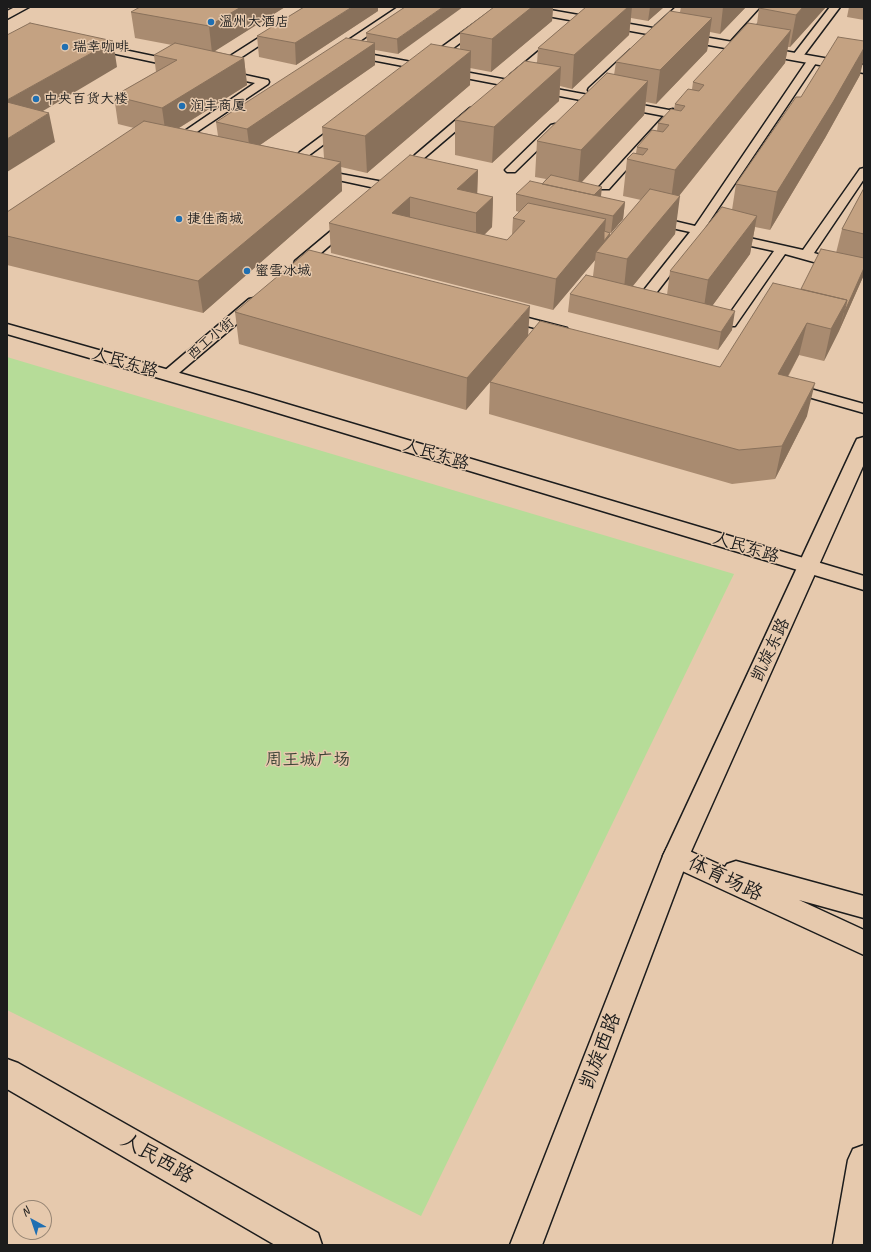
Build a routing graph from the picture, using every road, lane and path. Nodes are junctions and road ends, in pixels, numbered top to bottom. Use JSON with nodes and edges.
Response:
{"nodes":[{"id":1,"x":24,"y":7,"type":"edge"},
{"id":2,"x":313,"y":7,"type":"edge"},
{"id":3,"x":404,"y":7,"type":"edge"},
{"id":4,"x":503,"y":7,"type":"edge"},
{"id":5,"x":514,"y":7,"type":"edge"},
{"id":6,"x":681,"y":7,"type":"edge"},
{"id":7,"x":767,"y":7,"type":"edge"},
{"id":8,"x":835,"y":7,"type":"edge"},
{"id":9,"x":592,"y":11,"type":"edge"},
{"id":10,"x":7,"y":16,"type":"edge"},
{"id":11,"x":582,"y":19,"type":"junction"},
{"id":12,"x":654,"y":32,"type":"junction"},
{"id":13,"x":82,"y":44,"type":"edge"},
{"id":14,"x":732,"y":46,"type":"junction"},
{"id":15,"x":722,"y":57,"type":"edge"},
{"id":16,"x":797,"y":57,"type":"junction"},
{"id":17,"x":813,"y":60,"type":"junction"},
{"id":18,"x":190,"y":67,"type":"edge"},
{"id":19,"x":422,"y":67,"type":"junction"},
{"id":20,"x":864,"y":69,"type":"edge"},
{"id":21,"x":409,"y":76,"type":"edge"},
{"id":22,"x":507,"y":83,"type":"junction"},
{"id":23,"x":495,"y":93,"type":"edge"},
{"id":24,"x":586,"y":98,"type":"junction"},
{"id":25,"x":681,"y":102,"type":"edge"},
{"id":26,"x":483,"y":103,"type":"edge"},
{"id":27,"x":575,"y":108,"type":"edge"},
{"id":28,"x":671,"y":114,"type":"junction"},
{"id":29,"x":353,"y":117,"type":"edge"},
{"id":30,"x":564,"y":118,"type":"edge"},
{"id":31,"x":160,"y":142,"type":"edge"},
{"id":32,"x":175,"y":142,"type":"junction"},
{"id":33,"x":190,"y":146,"type":"edge"},
{"id":34,"x":304,"y":154,"type":"edge"},
{"id":35,"x":419,"y":157,"type":"edge"},
{"id":36,"x":305,"y":170,"type":"edge"},
{"id":37,"x":511,"y":170,"type":"dead end"},
{"id":38,"x":864,"y":171,"type":"edge"},
{"id":39,"x":606,"y":187,"type":"dead end"},
{"id":40,"x":371,"y":203,"type":"edge"},
{"id":41,"x":359,"y":213,"type":"edge"},
{"id":42,"x":641,"y":217,"type":"edge"},
{"id":43,"x":698,"y":230,"type":"junction"},
{"id":44,"x":781,"y":250,"type":"junction"},
{"id":45,"x":806,"y":255,"type":"junction"},
{"id":46,"x":300,"y":264,"type":"junction"},
{"id":47,"x":316,"y":268,"type":"edge"},
{"id":48,"x":864,"y":272,"type":"edge"},
{"id":49,"x":288,"y":274,"type":"edge"},
{"id":50,"x":264,"y":294,"type":"edge"},
{"id":51,"x":644,"y":298,"type":"edge"},
{"id":52,"x":492,"y":313,"type":"edge"},
{"id":53,"x":730,"y":323,"type":"edge"},
{"id":54,"x":7,"y":329,"type":"edge"},
{"id":55,"x":577,"y":334,"type":"edge"},
{"id":56,"x":168,"y":375,"type":"junction"},
{"id":57,"x":783,"y":385,"type":"edge"},
{"id":58,"x":864,"y":409,"type":"edge"},
{"id":59,"x":864,"y":443,"type":"edge"},
{"id":60,"x":809,"y":567,"type":"junction"},
{"id":61,"x":864,"y":583,"type":"edge"},
{"id":62,"x":676,"y":856,"type":"junction"},
{"id":63,"x":864,"y":907,"type":"edge"},
{"id":64,"x":864,"y":943,"type":"edge"},
{"id":65,"x":7,"y":1073,"type":"edge"},
{"id":66,"x":864,"y":1160,"type":"edge"},
{"id":67,"x":306,"y":1245,"type":"edge"},
{"id":68,"x":526,"y":1245,"type":"edge"},
{"id":69,"x":848,"y":1245,"type":"edge"}],
"edges":[{"from":1,"to":10,"type":"main road"},
{"from":2,"to":32,"type":"lane"},
{"from":3,"to":19,"type":"lane"},
{"from":4,"to":19,"type":"lane"},
{"from":5,"to":11,"type":"main road"},
{"from":6,"to":12,"type":"lane"},
{"from":7,"to":14,"type":"lane"},
{"from":8,"to":16,"type":"lane"},
{"from":9,"to":11,"type":"lane"},
{"from":11,"to":12,"type":"main road"},
{"from":11,"to":22,"type":"lane"},
{"from":12,"to":14,"type":"main road"},
{"from":12,"to":24,"type":"lane"},
{"from":13,"to":18,"type":"lane"},
{"from":14,"to":15,"type":"lane"},
{"from":14,"to":16,"type":"main road"},
{"from":16,"to":17,"type":"main road"},
{"from":17,"to":20,"type":"main road"},
{"from":17,"to":43,"type":"lane"},
{"from":19,"to":21,"type":"lane"},
{"from":19,"to":22,"type":"lane"},
{"from":22,"to":23,"type":"lane"},
{"from":22,"to":24,"type":"lane"},
{"from":24,"to":27,"type":"lane"},
{"from":24,"to":28,"type":"lane"},
{"from":25,"to":28,"type":"lane"},
{"from":26,"to":35,"type":"lane"},
{"from":28,"to":39,"type":"lane"},
{"from":29,"to":34,"type":"lane"},
{"from":30,"to":37,"type":"lane"},
{"from":31,"to":32,"type":"lane"},
{"from":32,"to":33,"type":"lane"},
{"from":36,"to":40,"type":"lane"},
{"from":38,"to":45,"type":"lane"},
{"from":41,"to":46,"type":"lane"},
{"from":42,"to":43,"type":"lane"},
{"from":43,"to":44,"type":"lane"},
{"from":43,"to":51,"type":"lane"},
{"from":44,"to":45,"type":"lane"},
{"from":44,"to":53,"type":"lane"},
{"from":45,"to":48,"type":"lane"},
{"from":46,"to":47,"type":"lane"},
{"from":46,"to":49,"type":"lane"},
{"from":50,"to":56,"type":"lane","name":"西工小街"},
{"from":52,"to":55,"type":"lane"},
{"from":54,"to":56,"type":"main road","name":"人民东路"},
{"from":56,"to":60,"type":"main road","name":"人民东路"},
{"from":57,"to":58,"type":"lane"},
{"from":59,"to":60,"type":"main road","name":"凯旋东路"},
{"from":60,"to":61,"type":"main road","name":"人民东路"},
{"from":60,"to":62,"type":"main road","name":"凯旋东路"},
{"from":62,"to":63,"type":"main road","name":"体育场路"},
{"from":62,"to":64,"type":"main road","name":"体育场路"},
{"from":62,"to":68,"type":"main road","name":"凯旋西路"},
{"from":65,"to":67,"type":"main road","name":"人民西路"},
{"from":66,"to":69,"type":"main road"}]}
